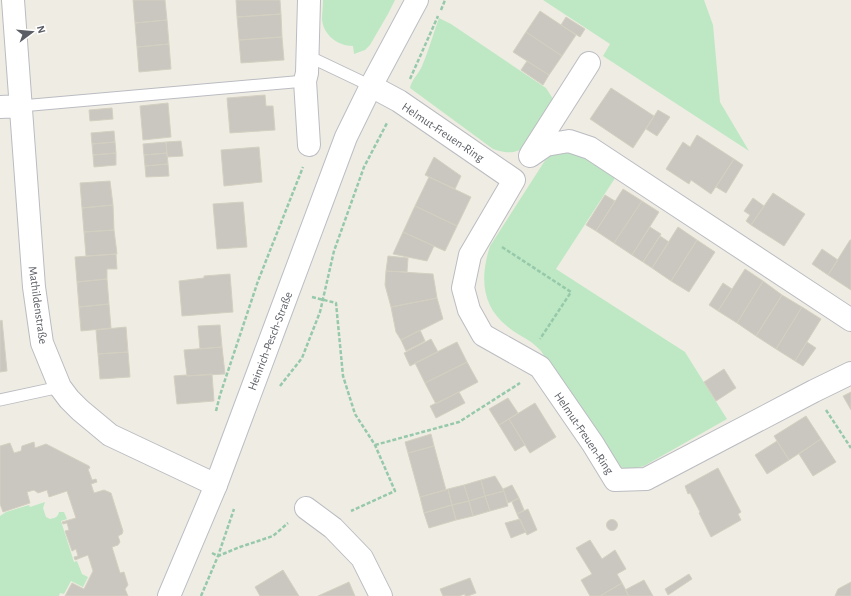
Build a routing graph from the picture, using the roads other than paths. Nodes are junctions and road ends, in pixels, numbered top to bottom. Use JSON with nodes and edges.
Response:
{"nodes":[{"id":1,"x":13,"y":0,"type":"edge"},
{"id":2,"x":308,"y":0,"type":"edge"},
{"id":3,"x":417,"y":0,"type":"edge"},
{"id":4,"x":308,"y":56,"type":"junction"},
{"id":5,"x":589,"y":64,"type":"dead end"},
{"id":6,"x":305,"y":81,"type":"junction"},
{"id":7,"x":371,"y":86,"type":"junction"},
{"id":8,"x":11,"y":107,"type":"edge"},
{"id":9,"x":309,"y":145,"type":"road end"},
{"id":10,"x":530,"y":156,"type":"junction"},
{"id":11,"x":514,"y":180,"type":"junction"},
{"id":12,"x":851,"y":320,"type":"edge"},
{"id":13,"x":851,"y":373,"type":"edge"},
{"id":14,"x":60,"y":387,"type":"junction"},
{"id":15,"x":0,"y":400,"type":"edge"},
{"id":16,"x":216,"y":485,"type":"junction"},
{"id":17,"x":306,"y":508,"type":"road end"},
{"id":18,"x":169,"y":596,"type":"edge"},
{"id":19,"x":381,"y":596,"type":"edge"}],
"edges":[{"from":1,"to":8,"type":"street","name":"Mathildenstraße"},
{"from":2,"to":4,"type":"street"},
{"from":3,"to":7,"type":"street","name":"Heinrich-Pesch-Straße"},
{"from":4,"to":6,"type":"street"},
{"from":4,"to":7,"type":"lane"},
{"from":5,"to":10,"type":"street","name":"Helmut-Freuen-Ring"},
{"from":6,"to":8,"type":"lane"},
{"from":6,"to":9,"type":"street"},
{"from":7,"to":11,"type":"street","name":"Helmut-Freuen-Ring"},
{"from":7,"to":16,"type":"street","name":"Heinrich-Pesch-Straße"},
{"from":8,"to":14,"type":"street","name":"Mathildenstraße"},
{"from":10,"to":11,"type":"street","name":"Helmut-Freuen-Ring"},
{"from":10,"to":12,"type":"street","name":"Helmut-Freuen-Ring"},
{"from":11,"to":13,"type":"street","name":"Helmut-Freuen-Ring"},
{"from":14,"to":15,"type":"lane"},
{"from":14,"to":16,"type":"street","name":"Mathildenstraße"},
{"from":16,"to":18,"type":"street","name":"Heinrich-Pesch-Straße"},
{"from":17,"to":19,"type":"street"}]}
